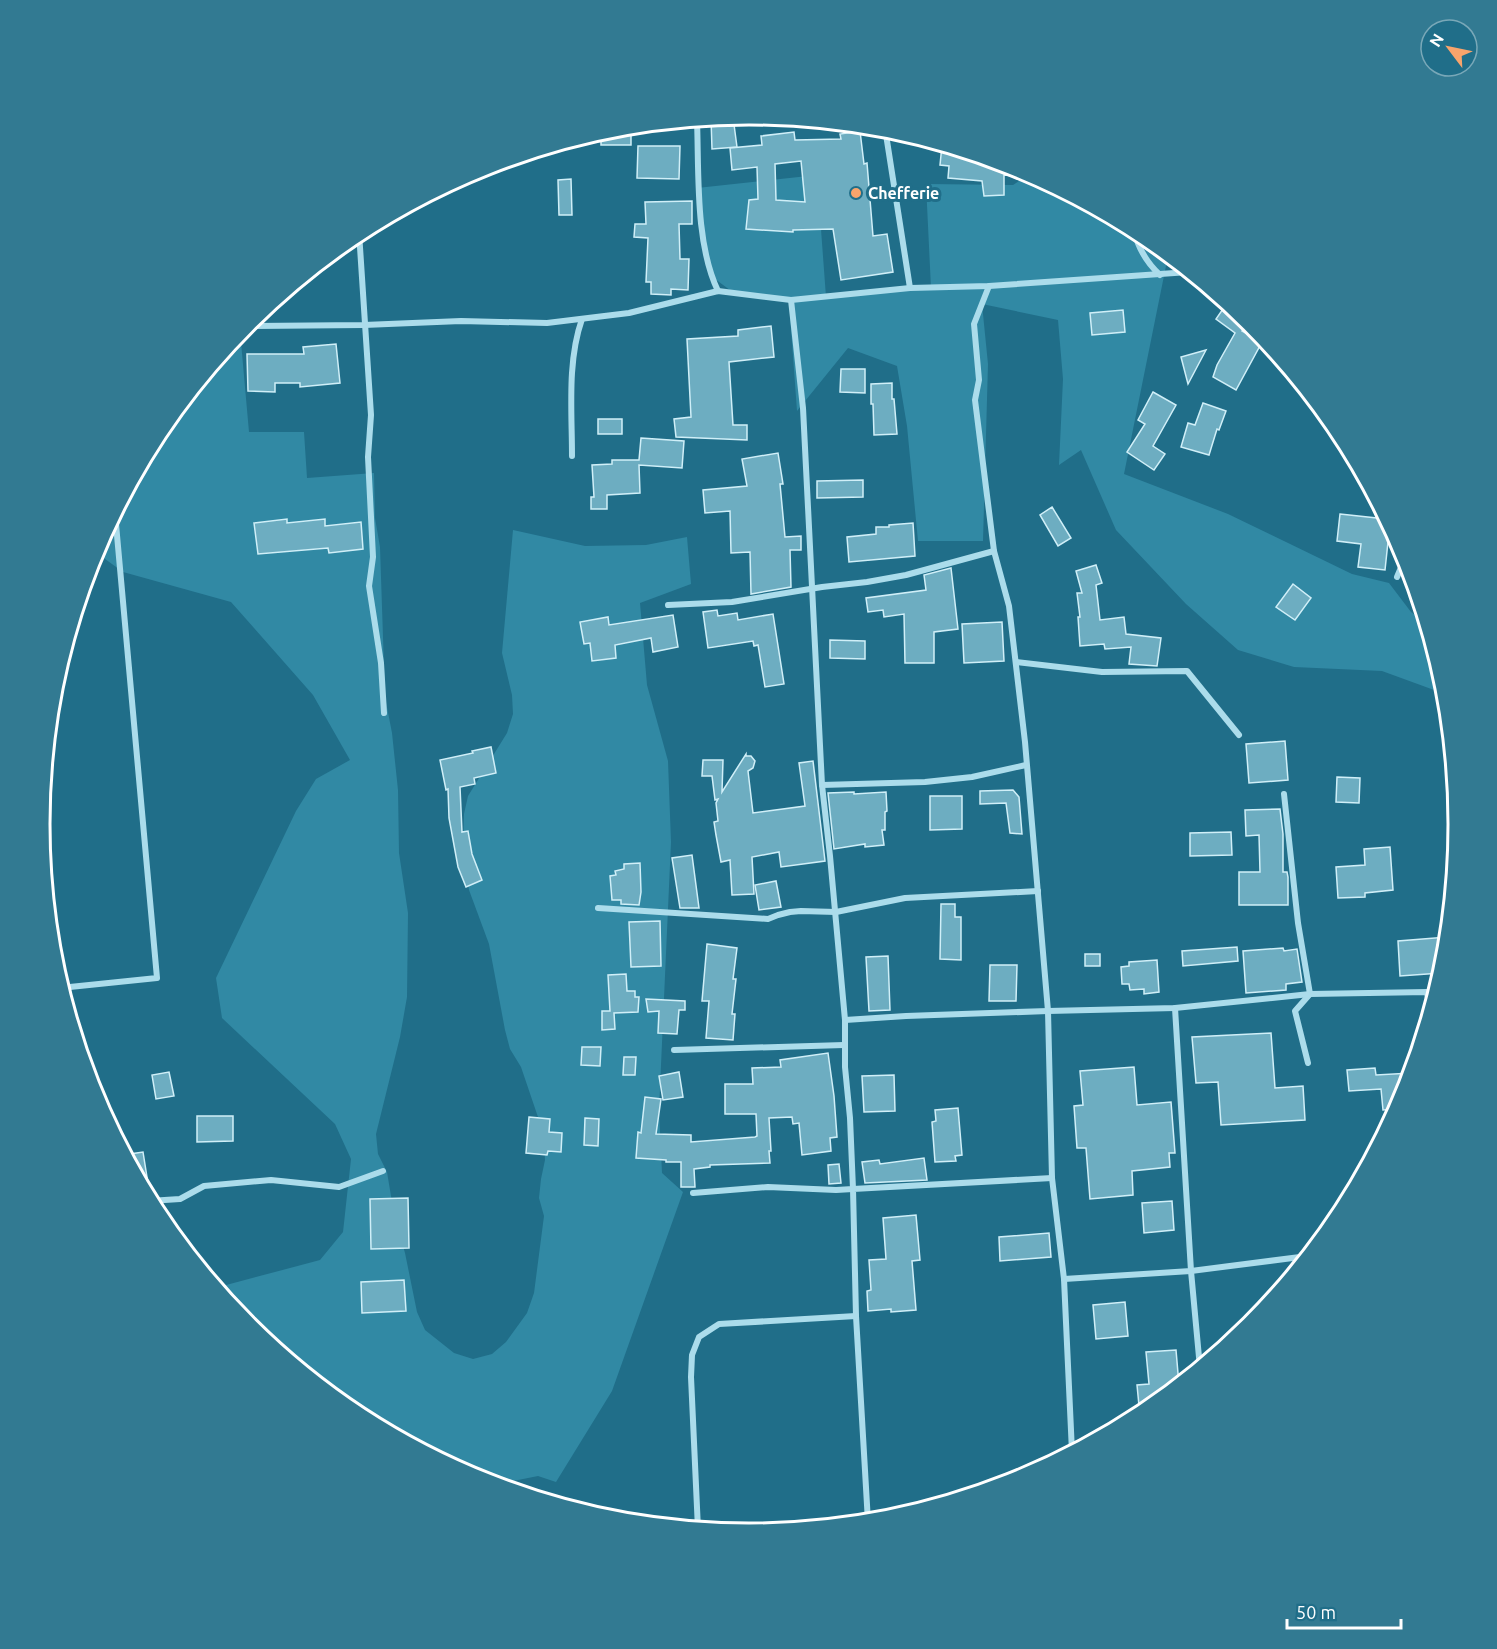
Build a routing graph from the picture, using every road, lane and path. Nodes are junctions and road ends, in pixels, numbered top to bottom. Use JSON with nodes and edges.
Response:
{"nodes":[{"id":1,"x":696,"y":128,"type":"edge"},
{"id":2,"x":887,"y":139,"type":"edge"},
{"id":3,"x":359,"y":244,"type":"edge"},
{"id":4,"x":1140,"y":245,"type":"edge"},
{"id":5,"x":1178,"y":274,"type":"edge"},
{"id":6,"x":1160,"y":275,"type":"junction"},
{"id":7,"x":989,"y":286,"type":"junction"},
{"id":8,"x":910,"y":288,"type":"junction"},
{"id":9,"x":718,"y":291,"type":"junction"},
{"id":10,"x":791,"y":300,"type":"junction"},
{"id":11,"x":582,"y":319,"type":"junction"},
{"id":12,"x":364,"y":325,"type":"junction"},
{"id":13,"x":259,"y":326,"type":"edge"},
{"id":14,"x":572,"y":456,"type":"dead end"},
{"id":15,"x":116,"y":528,"type":"edge"},
{"id":16,"x":994,"y":551,"type":"junction"},
{"id":17,"x":1399,"y":571,"type":"edge"},
{"id":18,"x":1397,"y":577,"type":"dead end"},
{"id":19,"x":812,"y":588,"type":"junction"},
{"id":20,"x":668,"y":605,"type":"dead end"},
{"id":21,"x":1016,"y":662,"type":"junction"},
{"id":22,"x":384,"y":713,"type":"dead end"},
{"id":23,"x":1239,"y":735,"type":"dead end"},
{"id":24,"x":1026,"y":765,"type":"junction"},
{"id":25,"x":822,"y":785,"type":"junction"},
{"id":26,"x":1284,"y":794,"type":"dead end"},
{"id":27,"x":1038,"y":891,"type":"junction"},
{"id":28,"x":598,"y":908,"type":"dead end"},
{"id":29,"x":836,"y":912,"type":"junction"},
{"id":30,"x":69,"y":987,"type":"edge"},
{"id":31,"x":1427,"y":992,"type":"edge"},
{"id":32,"x":1310,"y":994,"type":"junction"},
{"id":33,"x":1175,"y":1008,"type":"junction"},
{"id":34,"x":1047,"y":1011,"type":"junction"},
{"id":35,"x":845,"y":1020,"type":"junction"},
{"id":36,"x":844,"y":1045,"type":"junction"},
{"id":37,"x":674,"y":1050,"type":"dead end"},
{"id":38,"x":1308,"y":1063,"type":"dead end"},
{"id":39,"x":383,"y":1171,"type":"dead end"},
{"id":40,"x":1052,"y":1178,"type":"junction"},
{"id":41,"x":853,"y":1189,"type":"junction"},
{"id":42,"x":693,"y":1192,"type":"dead end"},
{"id":43,"x":159,"y":1200,"type":"edge"},
{"id":44,"x":1297,"y":1257,"type":"edge"},
{"id":45,"x":1191,"y":1271,"type":"junction"},
{"id":46,"x":1064,"y":1279,"type":"junction"},
{"id":47,"x":856,"y":1316,"type":"junction"},
{"id":48,"x":1199,"y":1358,"type":"edge"},
{"id":49,"x":1072,"y":1444,"type":"edge"},
{"id":50,"x":867,"y":1513,"type":"edge"},
{"id":51,"x":698,"y":1522,"type":"edge"}],
"edges":[{"from":1,"to":9,"type":"street"},
{"from":2,"to":8,"type":"street"},
{"from":3,"to":12,"type":"street"},
{"from":4,"to":6,"type":"street"},
{"from":5,"to":6,"type":"street"},
{"from":6,"to":7,"type":"street"},
{"from":7,"to":8,"type":"street"},
{"from":7,"to":16,"type":"street"},
{"from":8,"to":10,"type":"street"},
{"from":9,"to":10,"type":"street"},
{"from":9,"to":11,"type":"street"},
{"from":10,"to":19,"type":"street"},
{"from":11,"to":12,"type":"street"},
{"from":11,"to":14,"type":"street"},
{"from":12,"to":13,"type":"street"},
{"from":12,"to":22,"type":"street"},
{"from":15,"to":30,"type":"street"},
{"from":16,"to":19,"type":"street"},
{"from":16,"to":21,"type":"street"},
{"from":17,"to":18,"type":"street"},
{"from":19,"to":20,"type":"street"},
{"from":19,"to":25,"type":"street"},
{"from":21,"to":23,"type":"street"},
{"from":21,"to":24,"type":"street"},
{"from":24,"to":25,"type":"street"},
{"from":24,"to":27,"type":"street"},
{"from":25,"to":29,"type":"street"},
{"from":26,"to":32,"type":"street"},
{"from":27,"to":29,"type":"street"},
{"from":27,"to":34,"type":"street"},
{"from":28,"to":29,"type":"street"},
{"from":29,"to":35,"type":"street"},
{"from":31,"to":32,"type":"street"},
{"from":32,"to":33,"type":"street"},
{"from":32,"to":38,"type":"street"},
{"from":33,"to":34,"type":"street"},
{"from":33,"to":45,"type":"street"},
{"from":34,"to":35,"type":"street"},
{"from":34,"to":40,"type":"street"},
{"from":35,"to":36,"type":"street"},
{"from":36,"to":37,"type":"street"},
{"from":36,"to":41,"type":"street"},
{"from":39,"to":43,"type":"street"},
{"from":40,"to":41,"type":"street"},
{"from":40,"to":46,"type":"street"},
{"from":41,"to":42,"type":"street"},
{"from":41,"to":47,"type":"street"},
{"from":44,"to":45,"type":"street"},
{"from":45,"to":46,"type":"street"},
{"from":45,"to":48,"type":"street"},
{"from":46,"to":49,"type":"street"},
{"from":47,"to":50,"type":"street"},
{"from":47,"to":51,"type":"street"}]}
